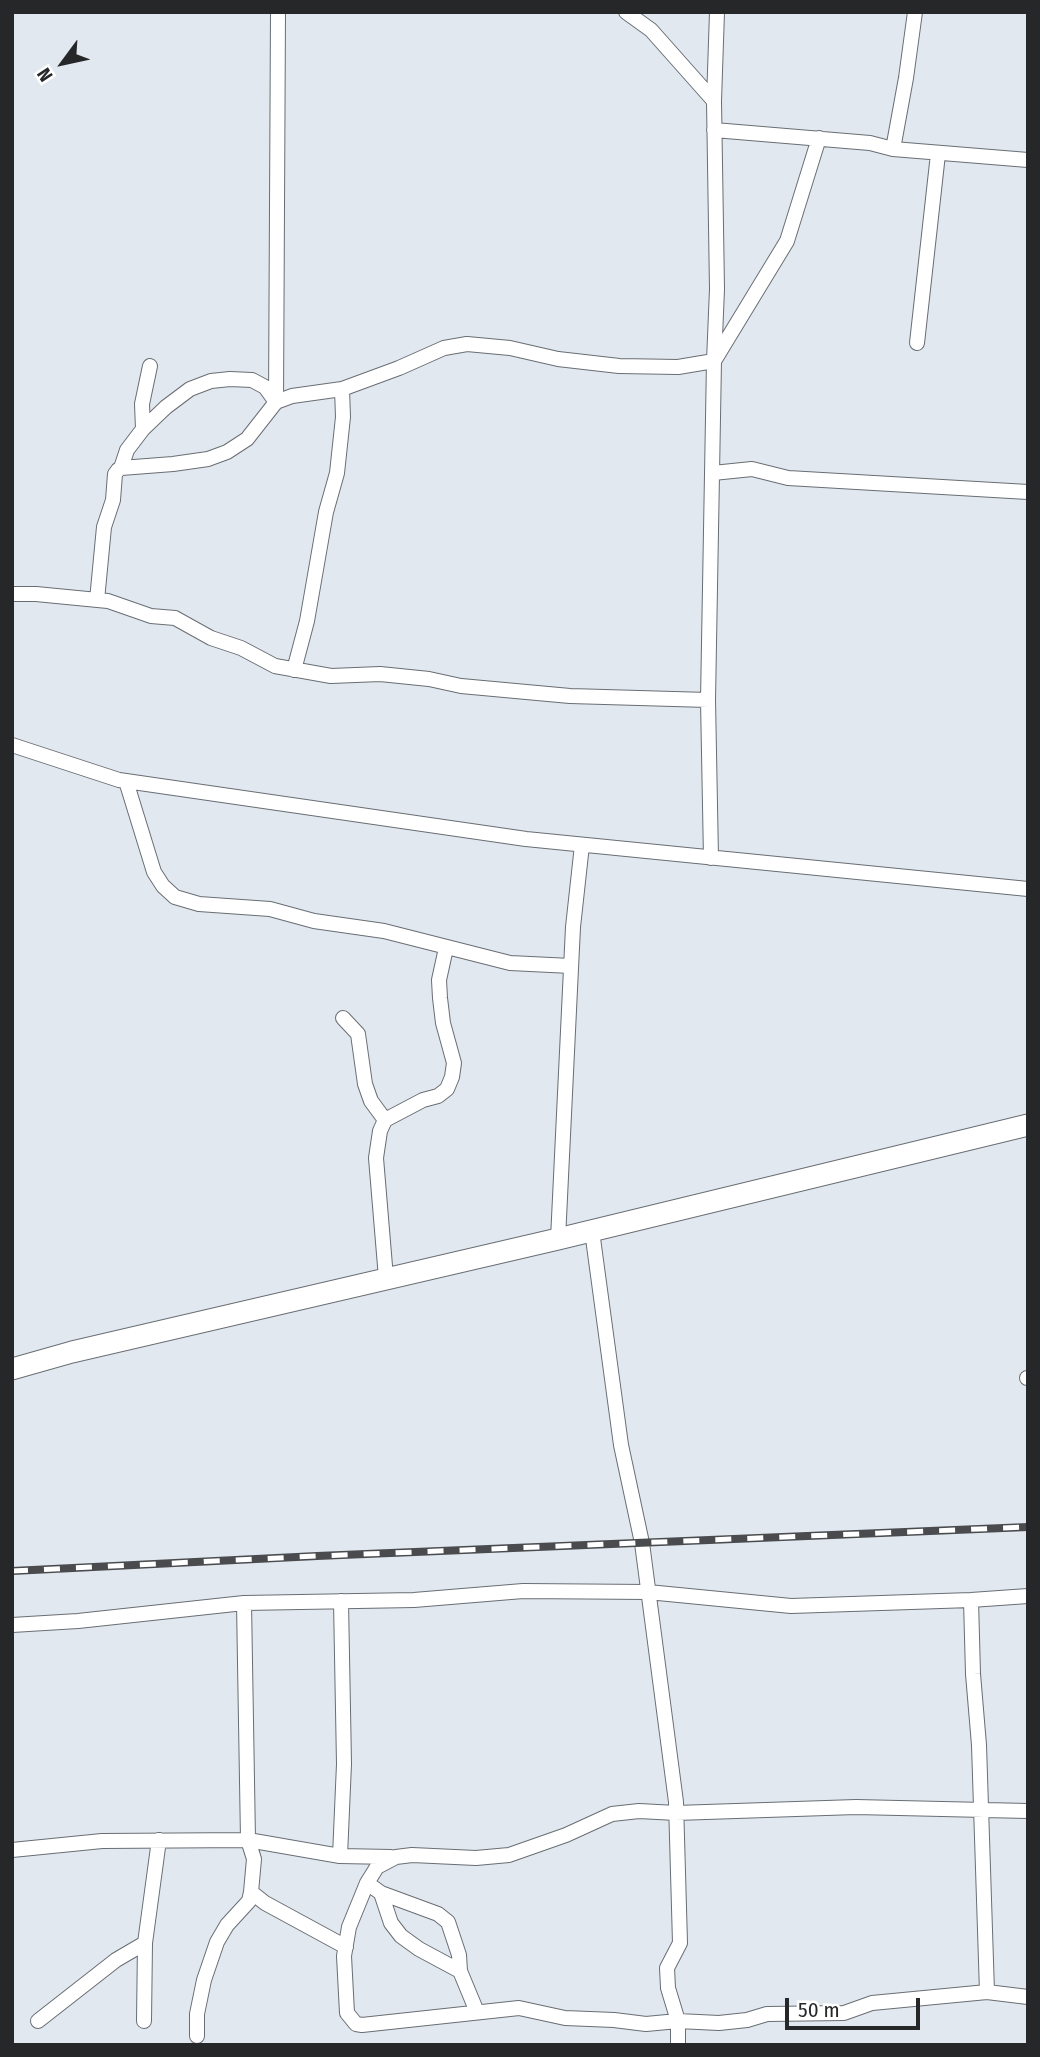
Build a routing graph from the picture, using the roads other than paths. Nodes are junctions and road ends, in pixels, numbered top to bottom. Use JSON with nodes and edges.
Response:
{"nodes":[{"id":1,"x":278,"y":12,"type":"edge"},
{"id":2,"x":626,"y":12,"type":"edge"},
{"id":3,"x":717,"y":12,"type":"edge"},
{"id":4,"x":915,"y":12,"type":"edge"},
{"id":5,"x":713,"y":101,"type":"junction"},
{"id":6,"x":714,"y":130,"type":"junction"},
{"id":7,"x":819,"y":138,"type":"junction"},
{"id":8,"x":893,"y":149,"type":"junction"},
{"id":9,"x":938,"y":154,"type":"junction"},
{"id":10,"x":1028,"y":160,"type":"edge"},
{"id":11,"x":916,"y":343,"type":"dead end"},
{"id":12,"x":714,"y":361,"type":"junction"},
{"id":13,"x":150,"y":366,"type":"dead end"},
{"id":14,"x":342,"y":389,"type":"junction"},
{"id":15,"x":276,"y":402,"type":"junction"},
{"id":16,"x":143,"y":429,"type":"junction"},
{"id":17,"x":121,"y":468,"type":"junction"},
{"id":18,"x":713,"y":473,"type":"junction"},
{"id":19,"x":1028,"y":492,"type":"edge"},
{"id":20,"x":12,"y":594,"type":"edge"},
{"id":21,"x":97,"y":600,"type":"junction"},
{"id":22,"x":294,"y":670,"type":"junction"},
{"id":23,"x":708,"y":701,"type":"junction"},
{"id":24,"x":12,"y":745,"type":"edge"},
{"id":25,"x":126,"y":781,"type":"junction"},
{"id":26,"x":582,"y":845,"type":"junction"},
{"id":27,"x":711,"y":858,"type":"junction"},
{"id":28,"x":1028,"y":889,"type":"edge"},
{"id":29,"x":446,"y":948,"type":"junction"},
{"id":30,"x":571,"y":966,"type":"junction"},
{"id":31,"x":343,"y":1018,"type":"dead end"},
{"id":32,"x":385,"y":1120,"type":"junction"},
{"id":33,"x":1028,"y":1125,"type":"edge"},
{"id":34,"x":592,"y":1231,"type":"junction"},
{"id":35,"x":558,"y":1239,"type":"junction"},
{"id":36,"x":386,"y":1278,"type":"junction"},
{"id":37,"x":12,"y":1369,"type":"edge"},
{"id":38,"x":648,"y":1592,"type":"junction"},
{"id":39,"x":1028,"y":1596,"type":"edge"},
{"id":40,"x":971,"y":1600,"type":"junction"},
{"id":41,"x":341,"y":1601,"type":"junction"},
{"id":42,"x":244,"y":1602,"type":"junction"},
{"id":43,"x":12,"y":1625,"type":"edge"},
{"id":44,"x":981,"y":1810,"type":"junction"},
{"id":45,"x":1028,"y":1811,"type":"edge"},
{"id":46,"x":676,"y":1812,"type":"junction"},
{"id":47,"x":159,"y":1840,"type":"junction"},
{"id":48,"x":248,"y":1840,"type":"junction"},
{"id":49,"x":12,"y":1850,"type":"edge"},
{"id":50,"x":340,"y":1856,"type":"junction"},
{"id":51,"x":396,"y":1857,"type":"junction"},
{"id":52,"x":367,"y":1883,"type":"junction"},
{"id":53,"x":251,"y":1892,"type":"junction"},
{"id":54,"x":381,"y":1893,"type":"junction"},
{"id":55,"x":145,"y":1943,"type":"junction"},
{"id":56,"x":346,"y":1947,"type":"junction"},
{"id":57,"x":460,"y":1971,"type":"junction"},
{"id":58,"x":987,"y":1992,"type":"junction"},
{"id":59,"x":1028,"y":1997,"type":"edge"},
{"id":60,"x":478,"y":2012,"type":"junction"},
{"id":61,"x":38,"y":2021,"type":"dead end"},
{"id":62,"x":144,"y":2021,"type":"dead end"},
{"id":63,"x":678,"y":2021,"type":"junction"},
{"id":64,"x":197,"y":2036,"type":"dead end"},
{"id":65,"x":678,"y":2045,"type":"edge"}],
"edges":[{"from":1,"to":15,"type":"street"},
{"from":2,"to":5,"type":"street"},
{"from":3,"to":5,"type":"street"},
{"from":4,"to":8,"type":"street"},
{"from":5,"to":6,"type":"street"},
{"from":6,"to":7,"type":"street"},
{"from":6,"to":12,"type":"street"},
{"from":7,"to":8,"type":"street"},
{"from":7,"to":12,"type":"street"},
{"from":8,"to":9,"type":"street"},
{"from":9,"to":10,"type":"street"},
{"from":9,"to":11,"type":"street"},
{"from":12,"to":14,"type":"street"},
{"from":12,"to":18,"type":"street"},
{"from":13,"to":16,"type":"street"},
{"from":14,"to":15,"type":"street"},
{"from":14,"to":22,"type":"street"},
{"from":15,"to":16,"type":"street"},
{"from":15,"to":17,"type":"street"},
{"from":16,"to":17,"type":"street"},
{"from":17,"to":21,"type":"street"},
{"from":18,"to":19,"type":"street"},
{"from":18,"to":23,"type":"street"},
{"from":20,"to":21,"type":"street"},
{"from":21,"to":22,"type":"street"},
{"from":22,"to":23,"type":"street"},
{"from":23,"to":27,"type":"street"},
{"from":24,"to":25,"type":"street"},
{"from":25,"to":26,"type":"street"},
{"from":25,"to":29,"type":"street"},
{"from":26,"to":27,"type":"street"},
{"from":26,"to":30,"type":"street"},
{"from":27,"to":28,"type":"street"},
{"from":29,"to":30,"type":"street"},
{"from":29,"to":32,"type":"street"},
{"from":30,"to":35,"type":"street"},
{"from":31,"to":32,"type":"street"},
{"from":32,"to":36,"type":"street"},
{"from":33,"to":34,"type":"main road"},
{"from":34,"to":35,"type":"main road"},
{"from":34,"to":38,"type":"street"},
{"from":35,"to":36,"type":"main road"},
{"from":36,"to":37,"type":"main road"},
{"from":38,"to":40,"type":"street"},
{"from":38,"to":41,"type":"street"},
{"from":38,"to":46,"type":"street"},
{"from":39,"to":40,"type":"street"},
{"from":40,"to":44,"type":"street"},
{"from":41,"to":42,"type":"street"},
{"from":41,"to":50,"type":"street"},
{"from":42,"to":43,"type":"street"},
{"from":42,"to":48,"type":"street"},
{"from":44,"to":45,"type":"street"},
{"from":44,"to":46,"type":"street"},
{"from":44,"to":58,"type":"street"},
{"from":46,"to":51,"type":"street"},
{"from":46,"to":63,"type":"street"},
{"from":47,"to":48,"type":"street"},
{"from":47,"to":49,"type":"street"},
{"from":47,"to":55,"type":"street"},
{"from":48,"to":50,"type":"street"},
{"from":48,"to":53,"type":"street"},
{"from":50,"to":51,"type":"street"},
{"from":51,"to":52,"type":"street"},
{"from":52,"to":54,"type":"street"},
{"from":52,"to":56,"type":"street"},
{"from":53,"to":56,"type":"street"},
{"from":53,"to":64,"type":"street"},
{"from":54,"to":57,"type":"street"},
{"from":54,"to":57,"type":"street"},
{"from":55,"to":61,"type":"street"},
{"from":55,"to":62,"type":"street"},
{"from":56,"to":60,"type":"street"},
{"from":57,"to":60,"type":"street"},
{"from":58,"to":59,"type":"street"},
{"from":58,"to":63,"type":"street"},
{"from":60,"to":63,"type":"street"},
{"from":63,"to":65,"type":"street"}]}
